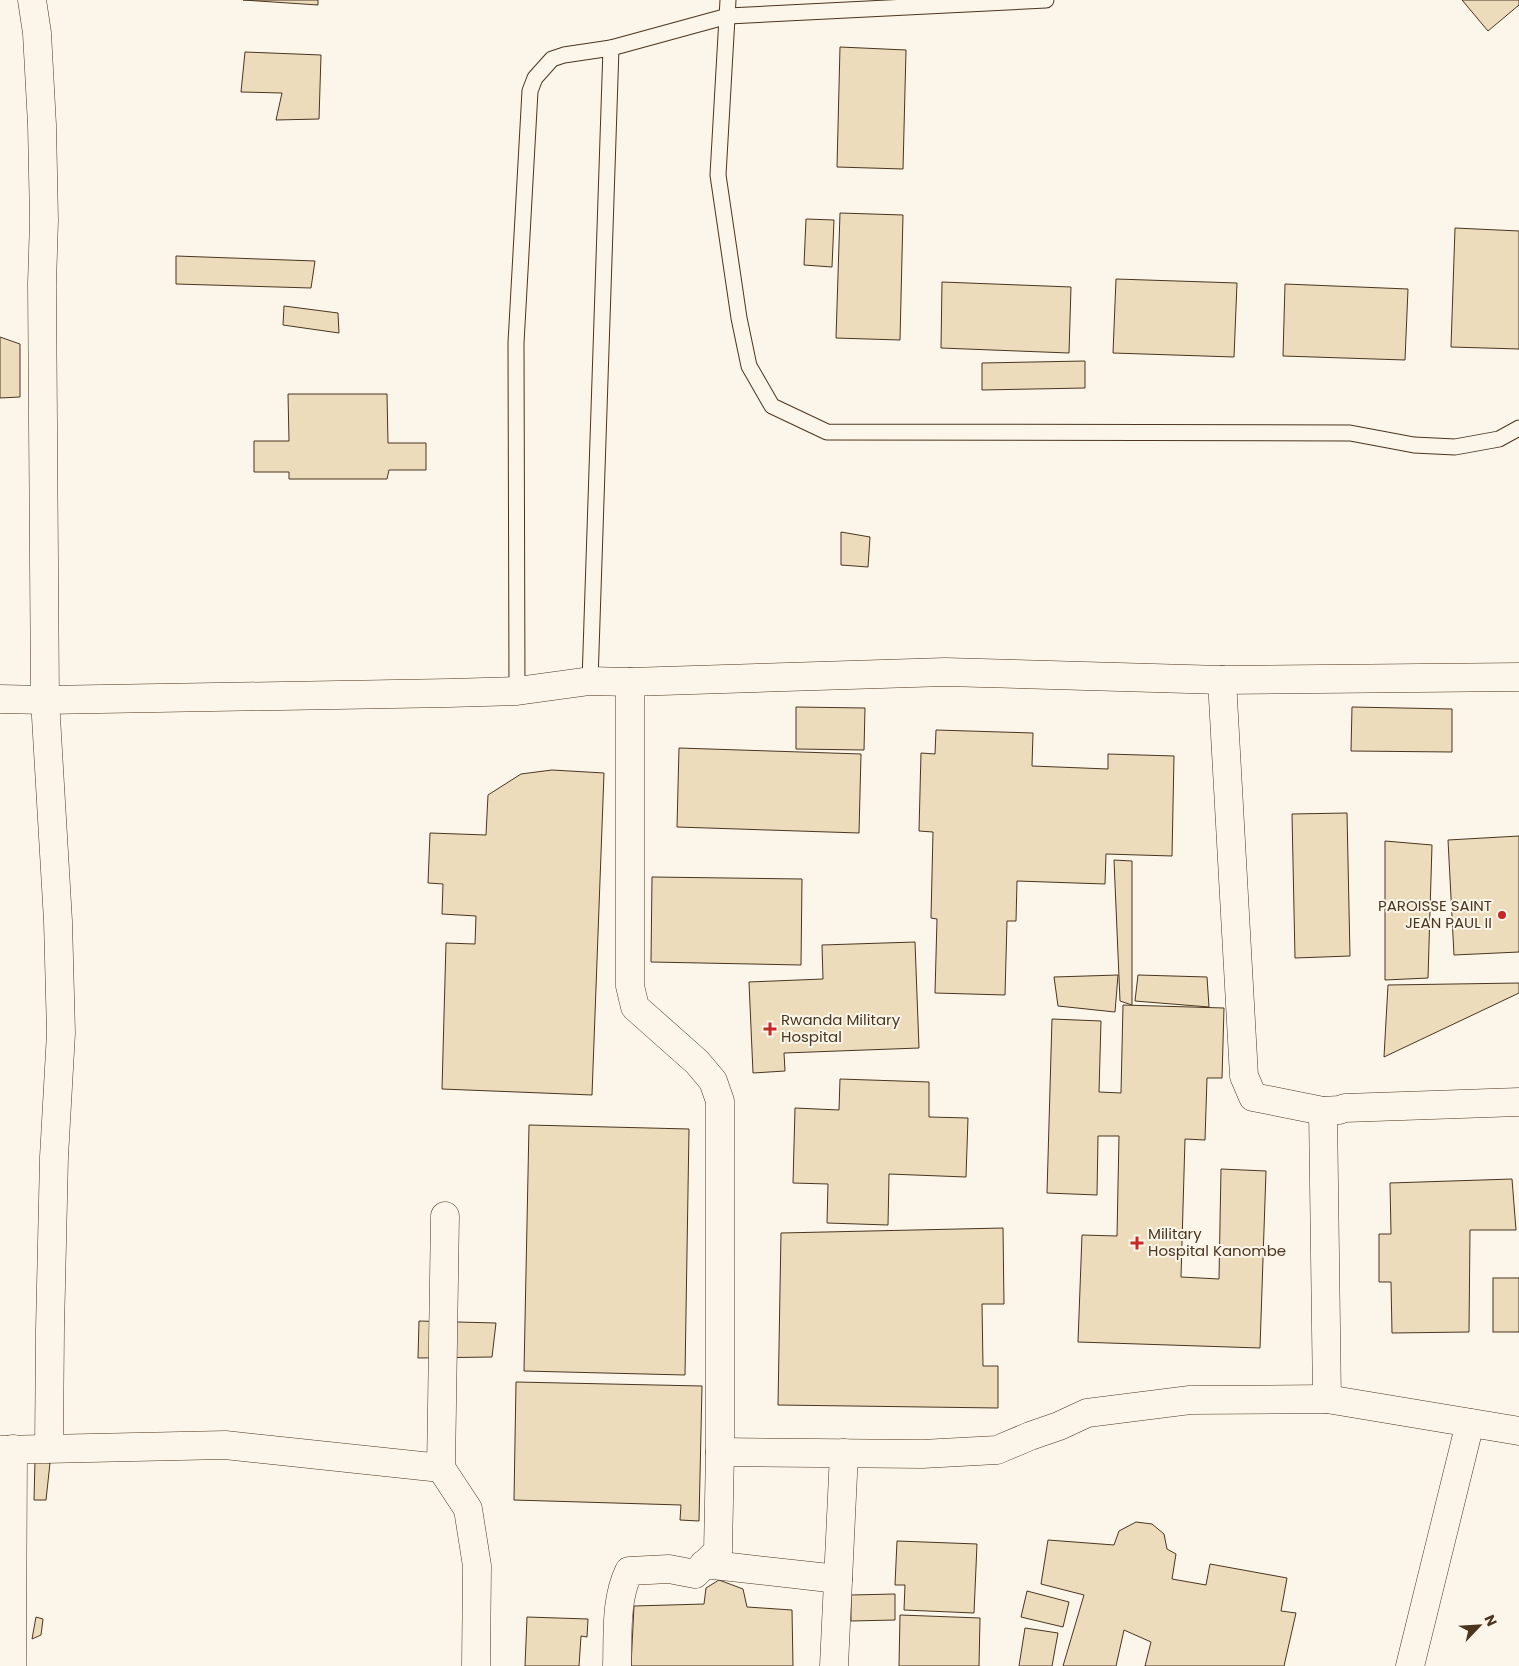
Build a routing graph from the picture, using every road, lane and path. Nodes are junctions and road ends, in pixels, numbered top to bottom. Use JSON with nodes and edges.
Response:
{"nodes":[{"id":1,"x":32,"y":0,"type":"edge"},
{"id":2,"x":728,"y":0,"type":"edge"},
{"id":3,"x":1046,"y":0,"type":"edge"},
{"id":4,"x":728,"y":16,"type":"junction"},
{"id":5,"x":611,"y":48,"type":"junction"},
{"id":6,"x":1519,"y":428,"type":"edge"},
{"id":7,"x":1519,"y":677,"type":"edge"},
{"id":8,"x":1222,"y":680,"type":"junction"},
{"id":9,"x":590,"y":682,"type":"junction"},
{"id":10,"x":630,"y":682,"type":"junction"},
{"id":11,"x":517,"y":691,"type":"junction"},
{"id":12,"x":0,"y":699,"type":"edge"},
{"id":13,"x":45,"y":700,"type":"junction"},
{"id":14,"x":1519,"y":1102,"type":"edge"},
{"id":15,"x":1323,"y":1110,"type":"junction"},
{"id":16,"x":445,"y":1216,"type":"dead end"},
{"id":17,"x":1327,"y":1399,"type":"junction"},
{"id":18,"x":1470,"y":1423,"type":"junction"},
{"id":19,"x":1519,"y":1431,"type":"edge"},
{"id":20,"x":49,"y":1448,"type":"junction"},
{"id":21,"x":7,"y":1449,"type":"edge"},
{"id":22,"x":720,"y":1452,"type":"junction"},
{"id":23,"x":844,"y":1454,"type":"junction"},
{"id":24,"x":441,"y":1468,"type":"junction"},
{"id":25,"x":704,"y":1564,"type":"junction"},
{"id":26,"x":838,"y":1579,"type":"junction"},
{"id":27,"x":12,"y":1666,"type":"edge"},
{"id":28,"x":476,"y":1666,"type":"edge"},
{"id":29,"x":617,"y":1666,"type":"edge"},
{"id":30,"x":834,"y":1666,"type":"edge"},
{"id":31,"x":1410,"y":1666,"type":"edge"}],
"edges":[{"from":1,"to":13,"type":"street"},
{"from":2,"to":4,"type":"lane"},
{"from":3,"to":4,"type":"lane"},
{"from":4,"to":5,"type":"lane"},
{"from":4,"to":6,"type":"lane"},
{"from":5,"to":9,"type":"lane"},
{"from":5,"to":11,"type":"lane"},
{"from":7,"to":8,"type":"street"},
{"from":8,"to":10,"type":"street"},
{"from":8,"to":15,"type":"street"},
{"from":9,"to":10,"type":"street"},
{"from":9,"to":11,"type":"street"},
{"from":10,"to":22,"type":"street"},
{"from":11,"to":13,"type":"street"},
{"from":12,"to":13,"type":"street"},
{"from":13,"to":20,"type":"street"},
{"from":14,"to":15,"type":"street"},
{"from":15,"to":17,"type":"street"},
{"from":16,"to":24,"type":"street"},
{"from":17,"to":18,"type":"street"},
{"from":17,"to":23,"type":"street"},
{"from":18,"to":19,"type":"street"},
{"from":18,"to":31,"type":"street"},
{"from":20,"to":21,"type":"street"},
{"from":20,"to":24,"type":"street"},
{"from":21,"to":27,"type":"street"},
{"from":22,"to":23,"type":"street"},
{"from":22,"to":25,"type":"street"},
{"from":23,"to":26,"type":"street"},
{"from":24,"to":28,"type":"street"},
{"from":25,"to":26,"type":"street"},
{"from":25,"to":29,"type":"street"},
{"from":26,"to":30,"type":"street"}]}
